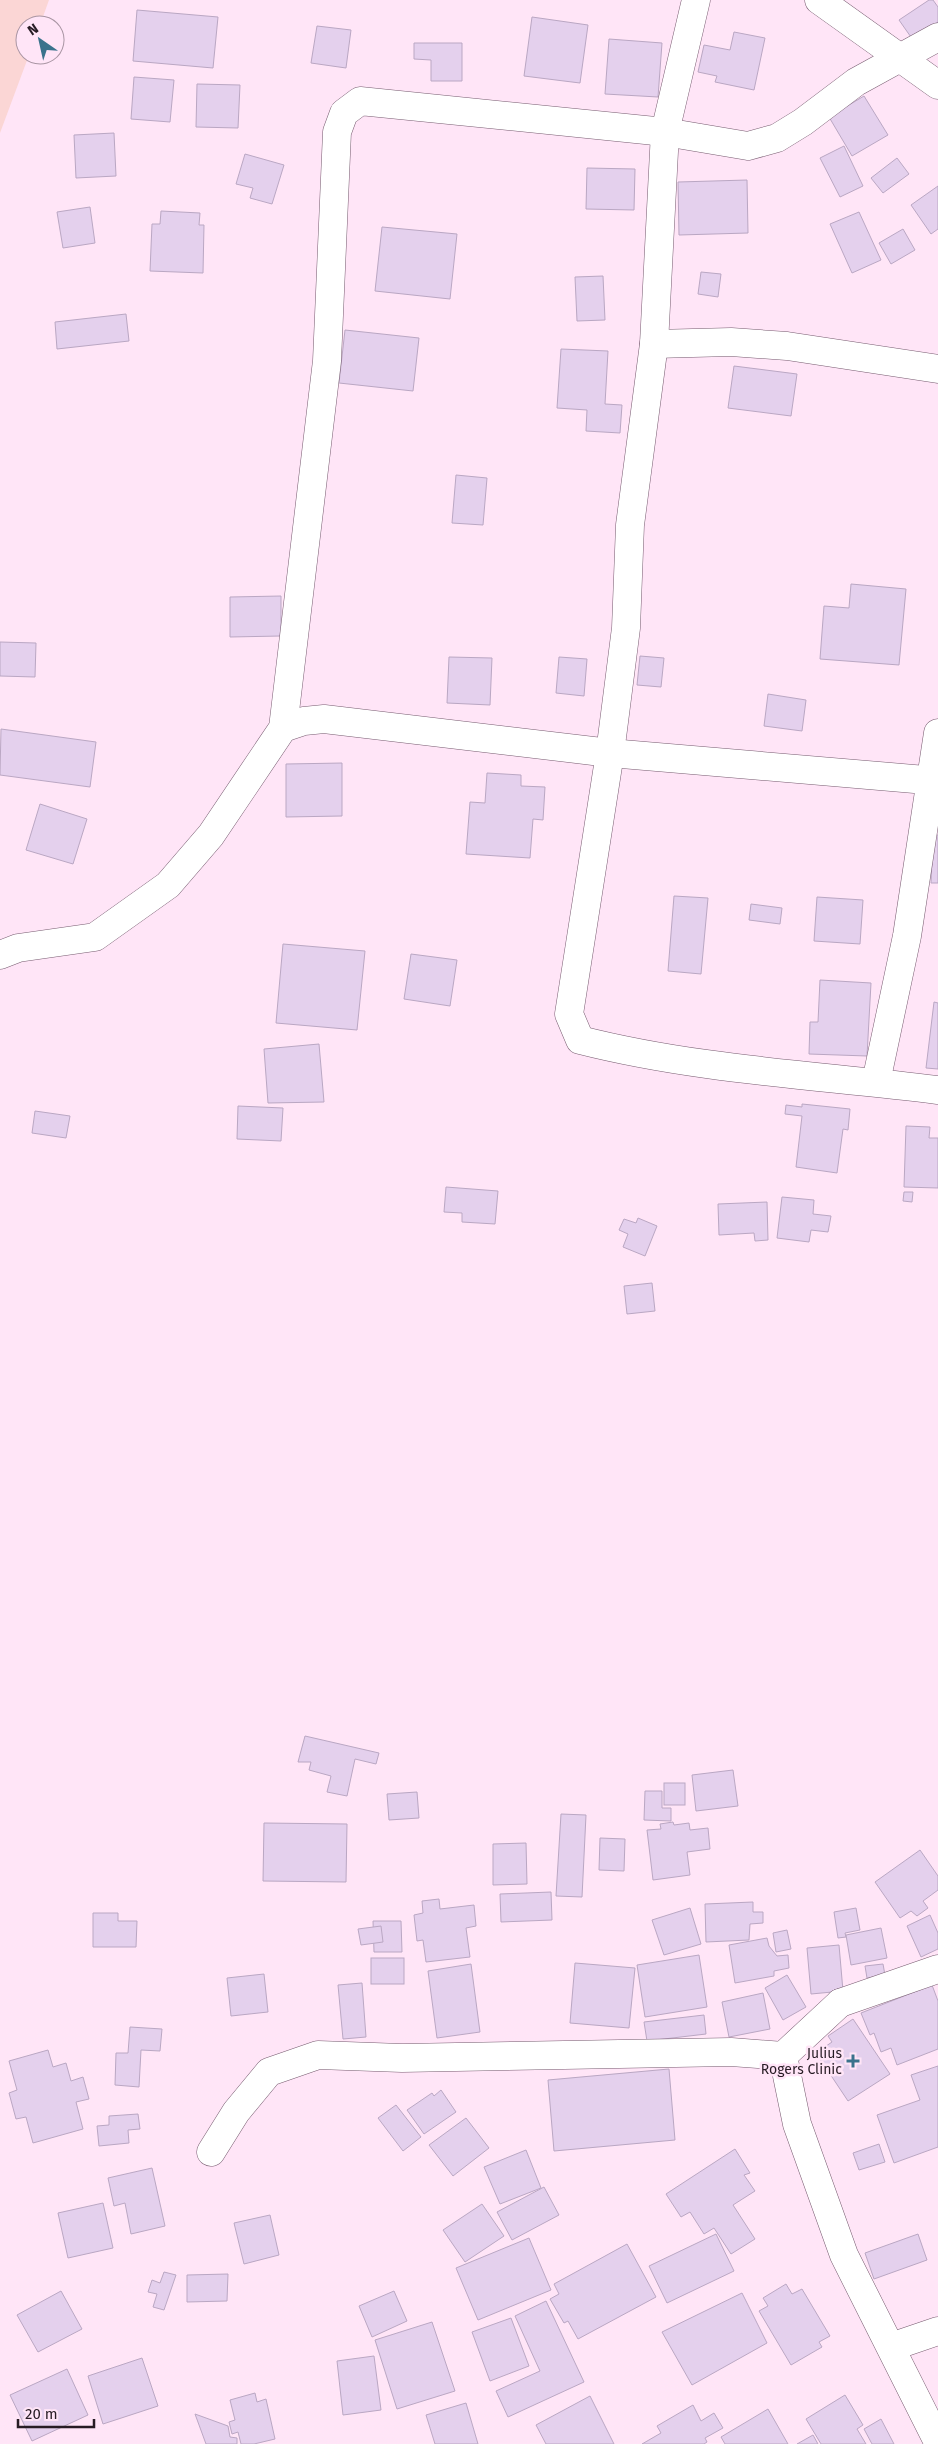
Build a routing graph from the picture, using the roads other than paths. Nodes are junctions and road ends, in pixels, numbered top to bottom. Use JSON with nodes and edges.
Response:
{"nodes":[{"id":1,"x":696,"y":0,"type":"edge"},
{"id":2,"x":819,"y":0,"type":"edge"},
{"id":3,"x":938,"y":37,"type":"edge"},
{"id":4,"x":898,"y":59,"type":"junction"},
{"id":5,"x":938,"y":86,"type":"edge"},
{"id":6,"x":665,"y":132,"type":"junction"},
{"id":7,"x":654,"y":344,"type":"junction"},
{"id":8,"x":938,"y":369,"type":"edge"},
{"id":9,"x":283,"y":728,"type":"junction"},
{"id":10,"x":938,"y":733,"type":"edge"},
{"id":11,"x":610,"y":753,"type":"junction"},
{"id":12,"x":935,"y":781,"type":"edge"},
{"id":13,"x":0,"y":955,"type":"edge"},
{"id":14,"x":876,"y":1082,"type":"junction"},
{"id":15,"x":938,"y":1090,"type":"edge"},
{"id":16,"x":938,"y":1969,"type":"edge"},
{"id":17,"x":783,"y":2056,"type":"junction"},
{"id":18,"x":211,"y":2152,"type":"dead end"},
{"id":19,"x":938,"y":2330,"type":"edge"},
{"id":20,"x":891,"y":2347,"type":"junction"},
{"id":21,"x":938,"y":2442,"type":"edge"}],
"edges":[{"from":1,"to":6,"type":"street"},
{"from":2,"to":4,"type":"street"},
{"from":3,"to":4,"type":"street"},
{"from":4,"to":5,"type":"street"},
{"from":4,"to":6,"type":"street"},
{"from":6,"to":7,"type":"street"},
{"from":6,"to":9,"type":"street"},
{"from":7,"to":8,"type":"street"},
{"from":7,"to":11,"type":"street"},
{"from":9,"to":11,"type":"street"},
{"from":9,"to":13,"type":"street"},
{"from":10,"to":12,"type":"street"},
{"from":11,"to":12,"type":"street"},
{"from":11,"to":14,"type":"street"},
{"from":12,"to":14,"type":"street"},
{"from":14,"to":15,"type":"street"},
{"from":16,"to":17,"type":"street"},
{"from":17,"to":18,"type":"street"},
{"from":17,"to":20,"type":"street"},
{"from":19,"to":20,"type":"street"},
{"from":20,"to":21,"type":"street"}]}
